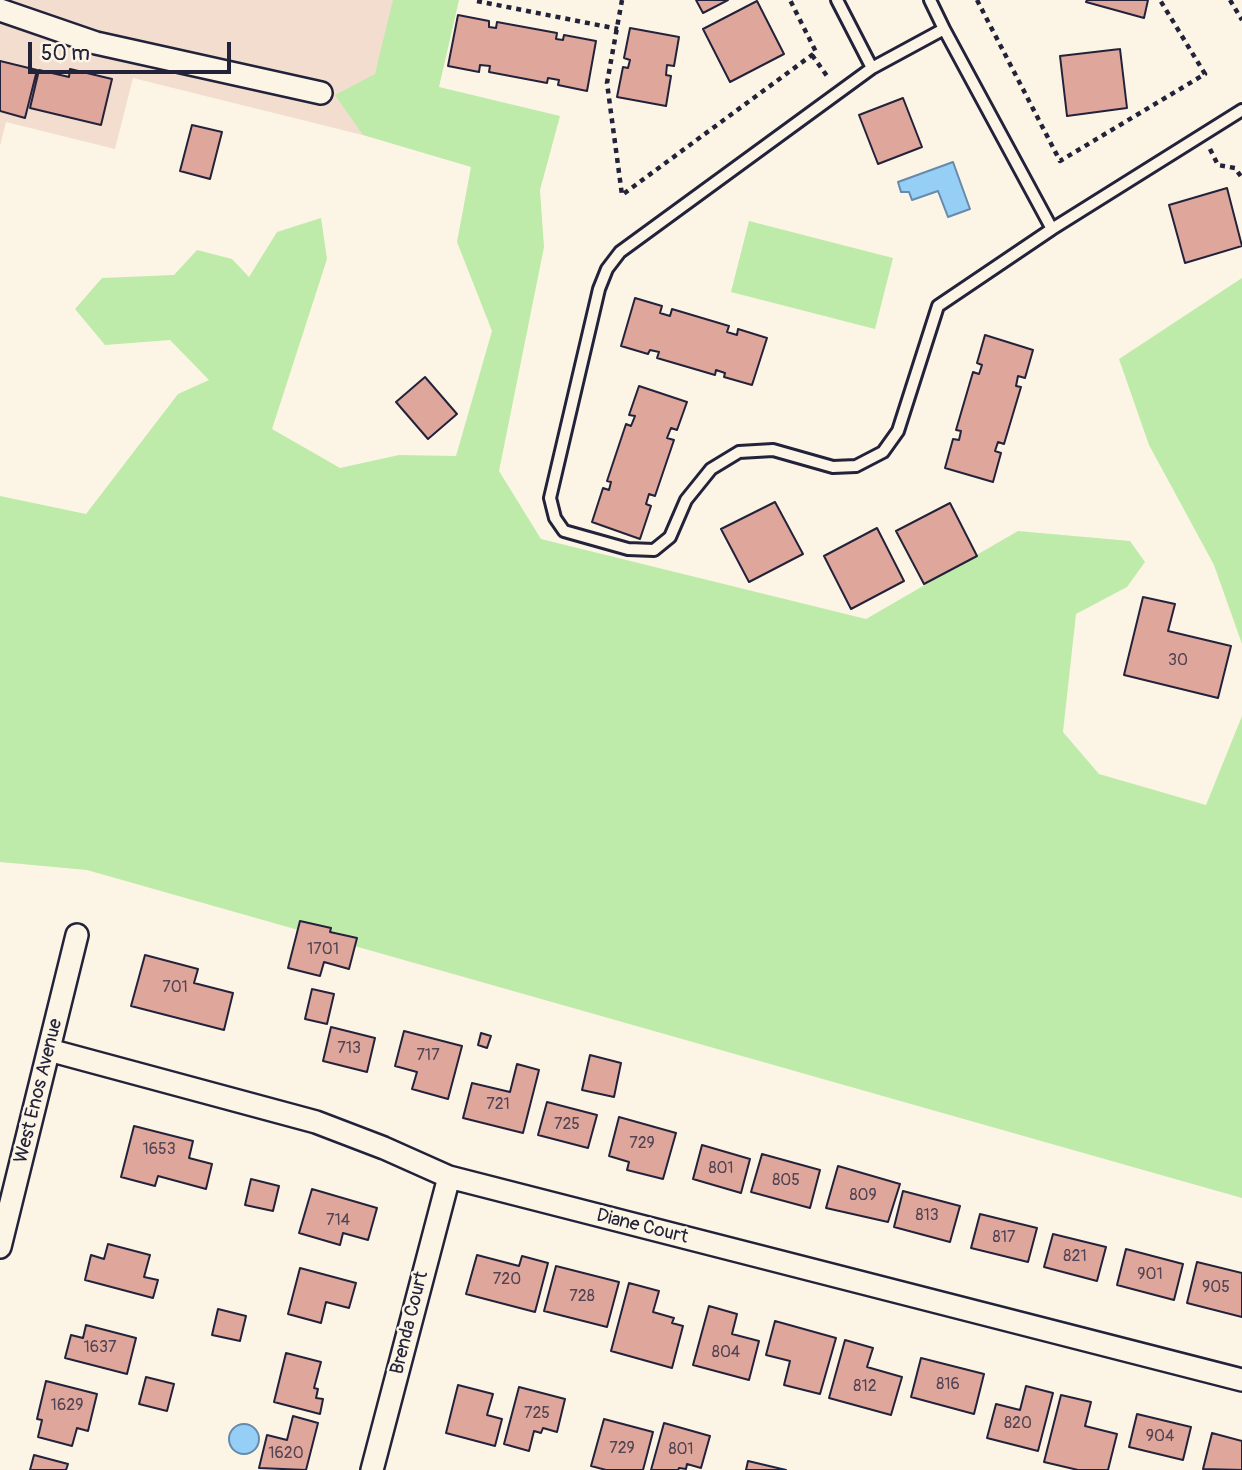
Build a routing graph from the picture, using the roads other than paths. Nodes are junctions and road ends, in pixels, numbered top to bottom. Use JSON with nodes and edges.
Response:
{"nodes":[{"id":1,"x":837,"y":0,"type":"edge"},
{"id":2,"x":930,"y":0,"type":"edge"},
{"id":3,"x":0,"y":10,"type":"edge"},
{"id":4,"x":944,"y":29,"type":"junction"},
{"id":5,"x":872,"y":68,"type":"junction"},
{"id":6,"x":321,"y":93,"type":"dead end"},
{"id":7,"x":1242,"y":110,"type":"edge"},
{"id":8,"x":1052,"y":229,"type":"junction"},
{"id":9,"x":77,"y":936,"type":"dead end"},
{"id":10,"x":49,"y":1050,"type":"junction"},
{"id":11,"x":449,"y":1177,"type":"junction"},
{"id":12,"x":0,"y":1247,"type":"edge"},
{"id":13,"x":1242,"y":1380,"type":"edge"},
{"id":14,"x":372,"y":1470,"type":"edge"}],
"edges":[{"from":1,"to":5,"type":"lane"},
{"from":2,"to":4,"type":"lane"},
{"from":3,"to":6,"type":"street"},
{"from":4,"to":5,"type":"lane"},
{"from":4,"to":8,"type":"lane"},
{"from":5,"to":8,"type":"lane"},
{"from":7,"to":8,"type":"lane"},
{"from":9,"to":10,"type":"street","name":"West Enos Avenue"},
{"from":10,"to":11,"type":"street","name":"Diane Court"},
{"from":10,"to":12,"type":"street","name":"West Enos Avenue"},
{"from":11,"to":13,"type":"street","name":"Diane Court"},
{"from":11,"to":14,"type":"street","name":"Brenda Court"}]}
